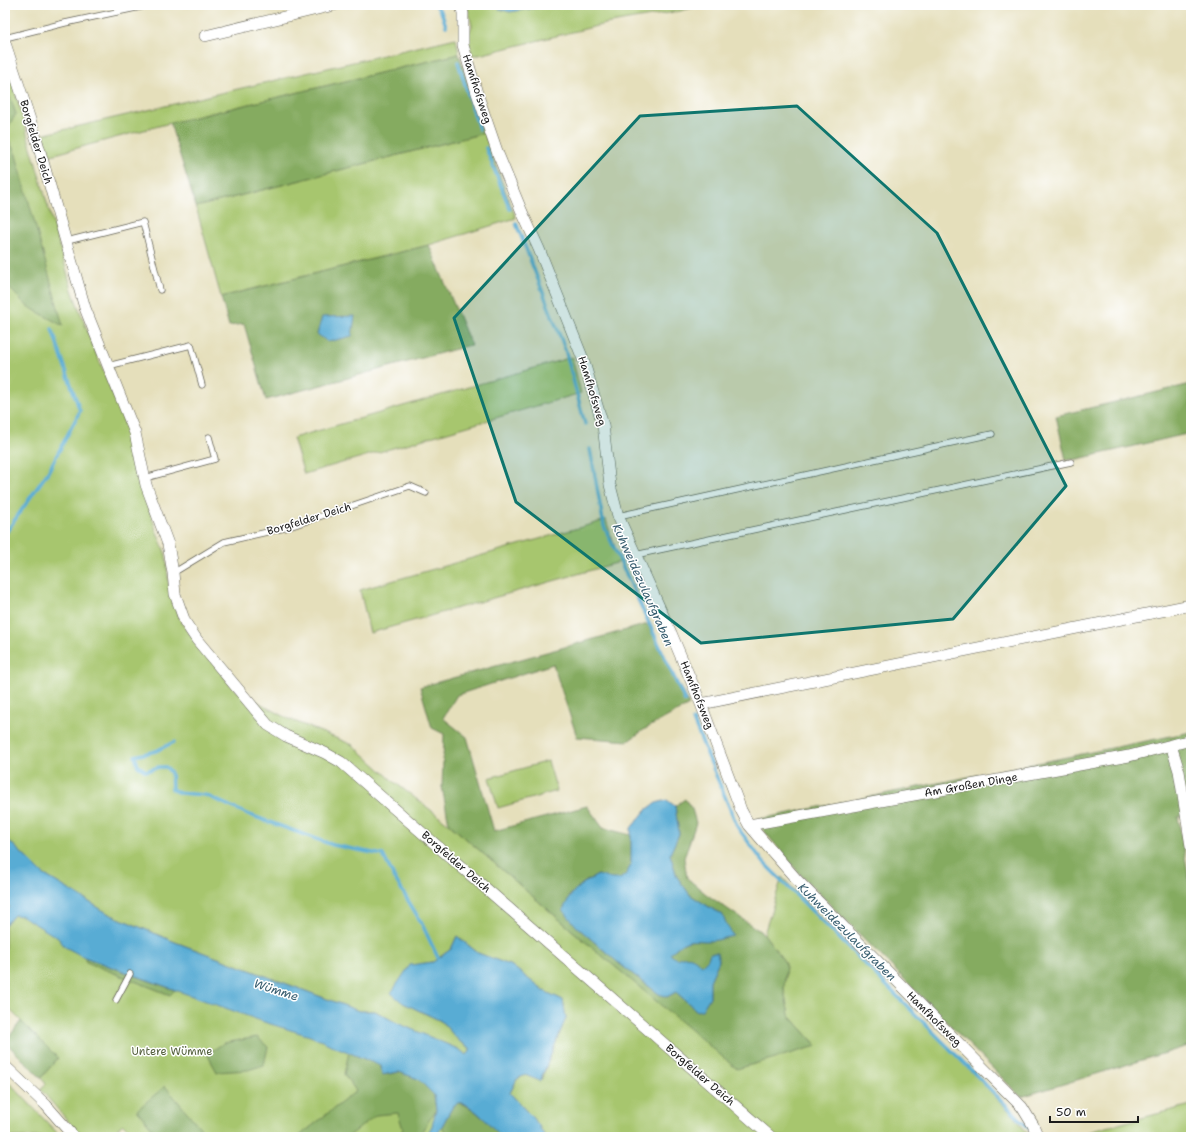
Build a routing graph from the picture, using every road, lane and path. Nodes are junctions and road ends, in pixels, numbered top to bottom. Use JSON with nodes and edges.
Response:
{"nodes":[{"id":1,"x":150,"y":5,"type":"edge"},
{"id":2,"x":334,"y":5,"type":"edge"},
{"id":3,"x":461,"y":5,"type":"edge"},
{"id":4,"x":204,"y":36,"type":"dead end"},
{"id":5,"x":5,"y":38,"type":"edge"},
{"id":6,"x":5,"y":42,"type":"edge"},
{"id":7,"x":67,"y":241,"type":"junction"},
{"id":8,"x":160,"y":290,"type":"dead end"},
{"id":9,"x":108,"y":366,"type":"junction"},
{"id":10,"x":202,"y":385,"type":"dead end"},
{"id":11,"x":992,"y":434,"type":"dead end"},
{"id":12,"x":209,"y":437,"type":"dead end"},
{"id":13,"x":1071,"y":462,"type":"dead end"},
{"id":14,"x":145,"y":478,"type":"junction"},
{"id":15,"x":426,"y":493,"type":"dead end"},
{"id":16,"x":618,"y":516,"type":"junction"},
{"id":17,"x":635,"y":555,"type":"junction"},
{"id":18,"x":173,"y":573,"type":"junction"},
{"id":19,"x":1191,"y":604,"type":"edge"},
{"id":20,"x":701,"y":704,"type":"junction"},
{"id":21,"x":1191,"y":740,"type":"edge"},
{"id":22,"x":1171,"y":745,"type":"junction"},
{"id":23,"x":750,"y":825,"type":"junction"},
{"id":24,"x":1191,"y":846,"type":"edge"},
{"id":25,"x":130,"y":974,"type":"dead end"},
{"id":26,"x":116,"y":1000,"type":"dead end"},
{"id":27,"x":5,"y":1066,"type":"edge"},
{"id":28,"x":74,"y":1137,"type":"edge"},
{"id":29,"x":771,"y":1137,"type":"edge"},
{"id":30,"x":1038,"y":1137,"type":"edge"}],
"edges":[{"from":1,"to":5,"type":"lane"},
{"from":2,"to":4,"type":"street"},
{"from":3,"to":16,"type":"street","name":"Hamfhofsweg"},
{"from":6,"to":7,"type":"street","name":"Borgfelder Deich"},
{"from":7,"to":8,"type":"lane"},
{"from":7,"to":9,"type":"street","name":"Borgfelder Deich"},
{"from":9,"to":10,"type":"lane"},
{"from":9,"to":14,"type":"street","name":"Borgfelder Deich"},
{"from":11,"to":16,"type":"lane"},
{"from":12,"to":14,"type":"lane"},
{"from":13,"to":17,"type":"lane"},
{"from":14,"to":18,"type":"street","name":"Borgfelder Deich"},
{"from":15,"to":18,"type":"lane","name":"Borgfelder Deich"},
{"from":16,"to":17,"type":"street","name":"Hamfhofsweg"},
{"from":17,"to":20,"type":"street","name":"Hamfhofsweg"},
{"from":18,"to":29,"type":"street","name":"Borgfelder Deich"},
{"from":19,"to":20,"type":"street"},
{"from":20,"to":23,"type":"street","name":"Hamfhofsweg"},
{"from":21,"to":22,"type":"street","name":"Am Großen Dinge"},
{"from":22,"to":23,"type":"street","name":"Am Großen Dinge"},
{"from":22,"to":24,"type":"street"},
{"from":23,"to":30,"type":"street","name":"Hamfhofsweg"},
{"from":25,"to":26,"type":"lane"},
{"from":27,"to":28,"type":"street"}]}
